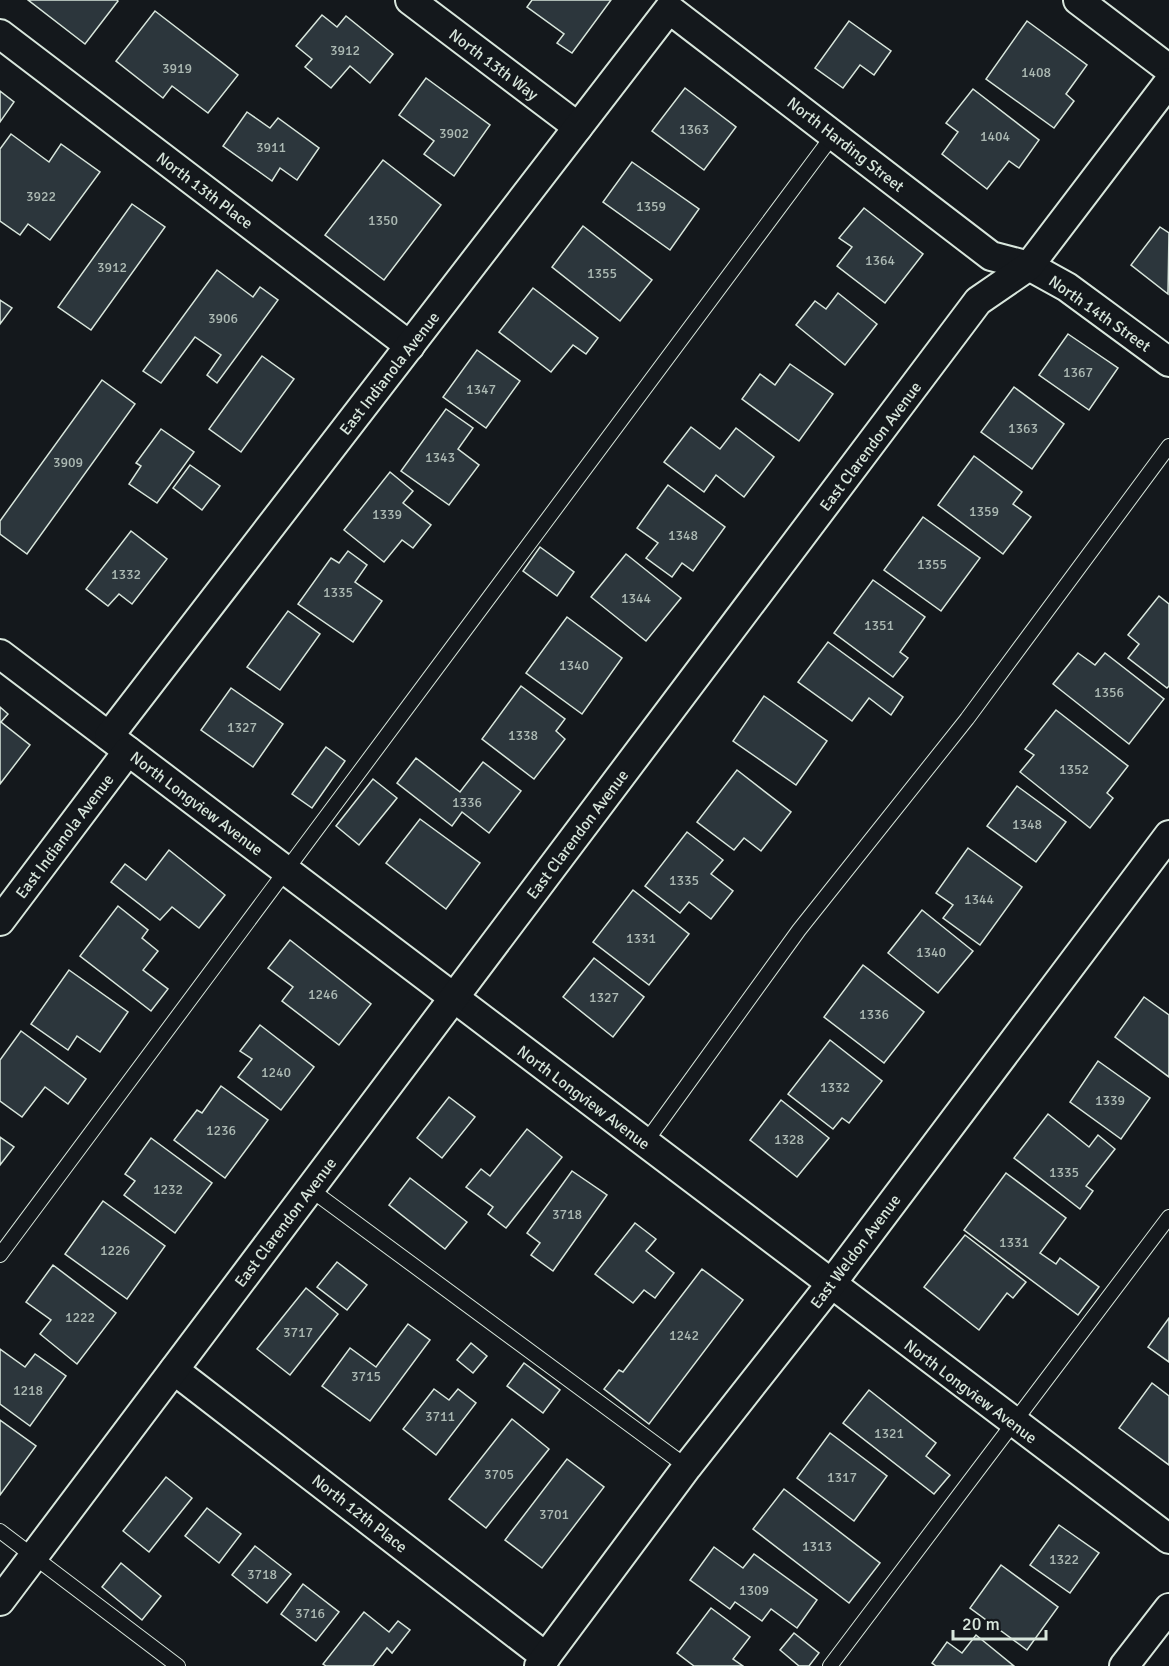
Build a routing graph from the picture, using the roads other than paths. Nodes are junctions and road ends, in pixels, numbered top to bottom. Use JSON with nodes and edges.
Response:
{"nodes":[{"id":1,"x":410,"y":0,"type":"edge"},
{"id":2,"x":1078,"y":0,"type":"edge"},
{"id":3,"x":669,"y":9,"type":"joint"},
{"id":4,"x":0,"y":34,"type":"edge"},
{"id":5,"x":1169,"y":69,"type":"edge"},
{"id":6,"x":1169,"y":82,"type":"edge"},
{"id":7,"x":578,"y":127,"type":"junction"},
{"id":8,"x":834,"y":134,"type":"junction"},
{"id":9,"x":1029,"y":266,"type":"junction"},
{"id":10,"x":410,"y":346,"type":"junction"},
{"id":11,"x":1169,"y":362,"type":"edge"},
{"id":12,"x":1169,"y":446,"type":"edge"},
{"id":13,"x":0,"y":654,"type":"edge"},
{"id":14,"x":118,"y":743,"type":"junction"},
{"id":15,"x":1169,"y":835,"type":"edge"},
{"id":16,"x":287,"y":872,"type":"junction"},
{"id":17,"x":0,"y":921,"type":"edge"},
{"id":18,"x":454,"y":998,"type":"junction"},
{"id":19,"x":645,"y":1143,"type":"junction"},
{"id":20,"x":310,"y":1189,"type":"junction"},
{"id":21,"x":1169,"y":1217,"type":"edge"},
{"id":22,"x":0,"y":1255,"type":"edge"},
{"id":23,"x":831,"y":1284,"type":"junction"},
{"id":24,"x":174,"y":1370,"type":"junction"},
{"id":25,"x":1014,"y":1423,"type":"junction"},
{"id":26,"x":687,"y":1467,"type":"junction"},
{"id":27,"x":0,"y":1531,"type":"edge"},
{"id":28,"x":1169,"y":1539,"type":"edge"},
{"id":29,"x":33,"y":1557,"type":"junction"},
{"id":30,"x":0,"y":1601,"type":"edge"},
{"id":31,"x":1169,"y":1608,"type":"edge"},
{"id":32,"x":542,"y":1661,"type":"edge"},
{"id":33,"x":178,"y":1666,"type":"edge"},
{"id":34,"x":830,"y":1666,"type":"edge"},
{"id":35,"x":1124,"y":1666,"type":"edge"}],
"edges":[{"from":1,"to":7,"type":"street","name":"North 13th Way"},
{"from":2,"to":5,"type":"street"},
{"from":3,"to":7,"type":"street","name":"East Indianola Avenue"},
{"from":3,"to":8,"type":"street","name":"North Harding Street"},
{"from":4,"to":10,"type":"street","name":"North 13th Place"},
{"from":6,"to":9,"type":"street","name":"East Clarendon Avenue"},
{"from":7,"to":10,"type":"street","name":"East Indianola Avenue"},
{"from":8,"to":9,"type":"street","name":"North Harding Street"},
{"from":8,"to":16,"type":"lane"},
{"from":9,"to":11,"type":"street","name":"North 14th Street"},
{"from":9,"to":18,"type":"street","name":"East Clarendon Avenue"},
{"from":10,"to":14,"type":"street","name":"East Indianola Avenue"},
{"from":12,"to":19,"type":"lane"},
{"from":13,"to":14,"type":"street","name":"North Longview Avenue"},
{"from":14,"to":16,"type":"street","name":"North Longview Avenue"},
{"from":14,"to":17,"type":"street","name":"East Indianola Avenue"},
{"from":15,"to":23,"type":"street","name":"East Weldon Avenue"},
{"from":16,"to":18,"type":"street","name":"North Longview Avenue"},
{"from":16,"to":22,"type":"lane"},
{"from":18,"to":19,"type":"street","name":"North Longview Avenue"},
{"from":18,"to":20,"type":"street","name":"East Clarendon Avenue"},
{"from":19,"to":23,"type":"street","name":"North Longview Avenue"},
{"from":20,"to":24,"type":"street","name":"East Clarendon Avenue"},
{"from":20,"to":26,"type":"lane"},
{"from":21,"to":25,"type":"lane"},
{"from":23,"to":25,"type":"street","name":"North Longview Avenue"},
{"from":23,"to":26,"type":"street","name":"East Weldon Avenue"},
{"from":24,"to":29,"type":"street","name":"East Clarendon Avenue"},
{"from":24,"to":32,"type":"street","name":"North 12th Place"},
{"from":25,"to":28,"type":"street","name":"North Longview Avenue"},
{"from":25,"to":34,"type":"lane"},
{"from":26,"to":32,"type":"street","name":"East Weldon Avenue"},
{"from":27,"to":29,"type":"lane"},
{"from":29,"to":30,"type":"street","name":"East Clarendon Avenue"},
{"from":29,"to":33,"type":"lane"},
{"from":31,"to":35,"type":"street"}]}
